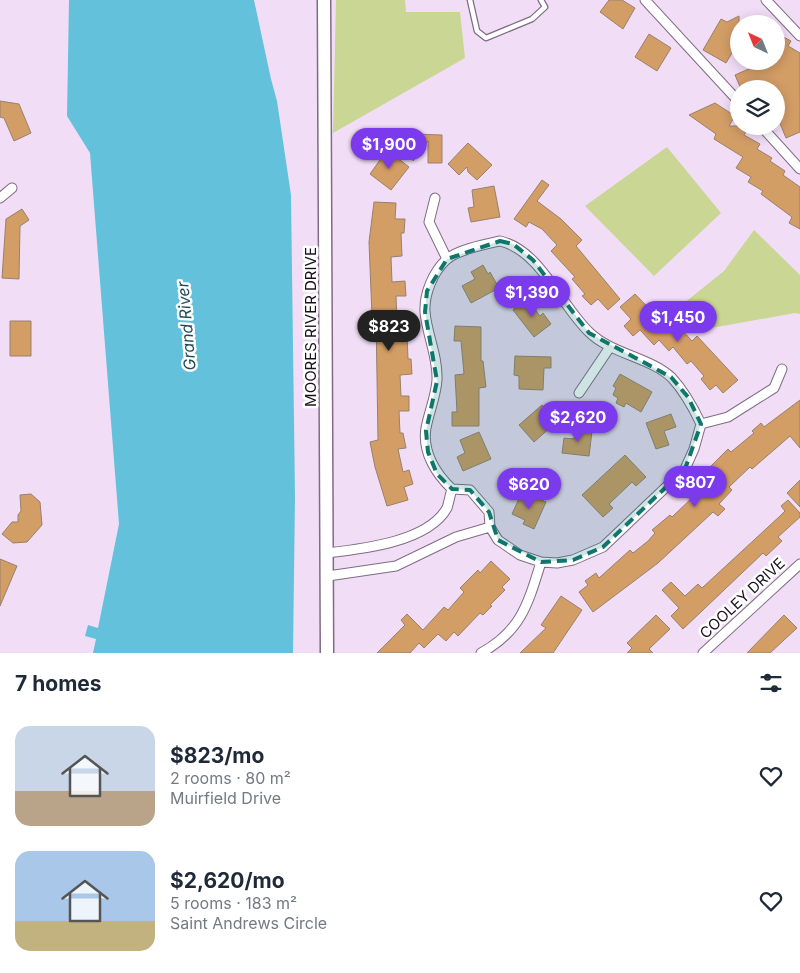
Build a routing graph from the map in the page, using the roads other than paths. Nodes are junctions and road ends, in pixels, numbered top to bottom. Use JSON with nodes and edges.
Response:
{"nodes":[{"id":1,"x":324,"y":0,"type":"edge"},
{"id":2,"x":470,"y":0,"type":"edge"},
{"id":3,"x":541,"y":0,"type":"edge"},
{"id":4,"x":645,"y":0,"type":"edge"},
{"id":5,"x":766,"y":0,"type":"edge"},
{"id":6,"x":800,"y":36,"type":"edge"},
{"id":7,"x":730,"y":92,"type":"edge"},
{"id":8,"x":769,"y":135,"type":"edge"},
{"id":9,"x":800,"y":169,"type":"edge"},
{"id":10,"x":12,"y":188,"type":"dead end"},
{"id":11,"x":0,"y":198,"type":"edge"},
{"id":12,"x":435,"y":198,"type":"dead end"},
{"id":13,"x":447,"y":258,"type":"junction"},
{"id":14,"x":610,"y":347,"type":"junction"},
{"id":15,"x":782,"y":369,"type":"dead end"},
{"id":16,"x":579,"y":393,"type":"dead end"},
{"id":17,"x":701,"y":424,"type":"junction"},
{"id":18,"x":452,"y":489,"type":"junction"},
{"id":19,"x":490,"y":526,"type":"junction"},
{"id":20,"x":327,"y":553,"type":"junction"},
{"id":21,"x":541,"y":562,"type":"junction"},
{"id":22,"x":800,"y":564,"type":"edge"},
{"id":23,"x":328,"y":576,"type":"junction"},
{"id":24,"x":327,"y":653,"type":"edge"},
{"id":25,"x":481,"y":653,"type":"edge"},
{"id":26,"x":703,"y":653,"type":"edge"}],
"edges":[{"from":1,"to":20,"type":"street","name":"MOORES RIVER DRIVE"},
{"from":2,"to":3,"type":"lane"},
{"from":4,"to":7,"type":"street"},
{"from":5,"to":6,"type":"street"},
{"from":8,"to":9,"type":"street"},
{"from":10,"to":11,"type":"street"},
{"from":12,"to":13,"type":"street"},
{"from":13,"to":14,"type":"street"},
{"from":13,"to":18,"type":"street"},
{"from":14,"to":16,"type":"street"},
{"from":14,"to":17,"type":"street"},
{"from":15,"to":17,"type":"street"},
{"from":17,"to":21,"type":"street"},
{"from":18,"to":19,"type":"street"},
{"from":18,"to":20,"type":"street"},
{"from":19,"to":21,"type":"street"},
{"from":19,"to":23,"type":"street"},
{"from":20,"to":23,"type":"street","name":"MOORES RIVER DRIVE"},
{"from":21,"to":25,"type":"street"},
{"from":22,"to":26,"type":"street","name":"COOLEY DRIVE"},
{"from":23,"to":24,"type":"street","name":"MOORES RIVER DRIVE"}]}
